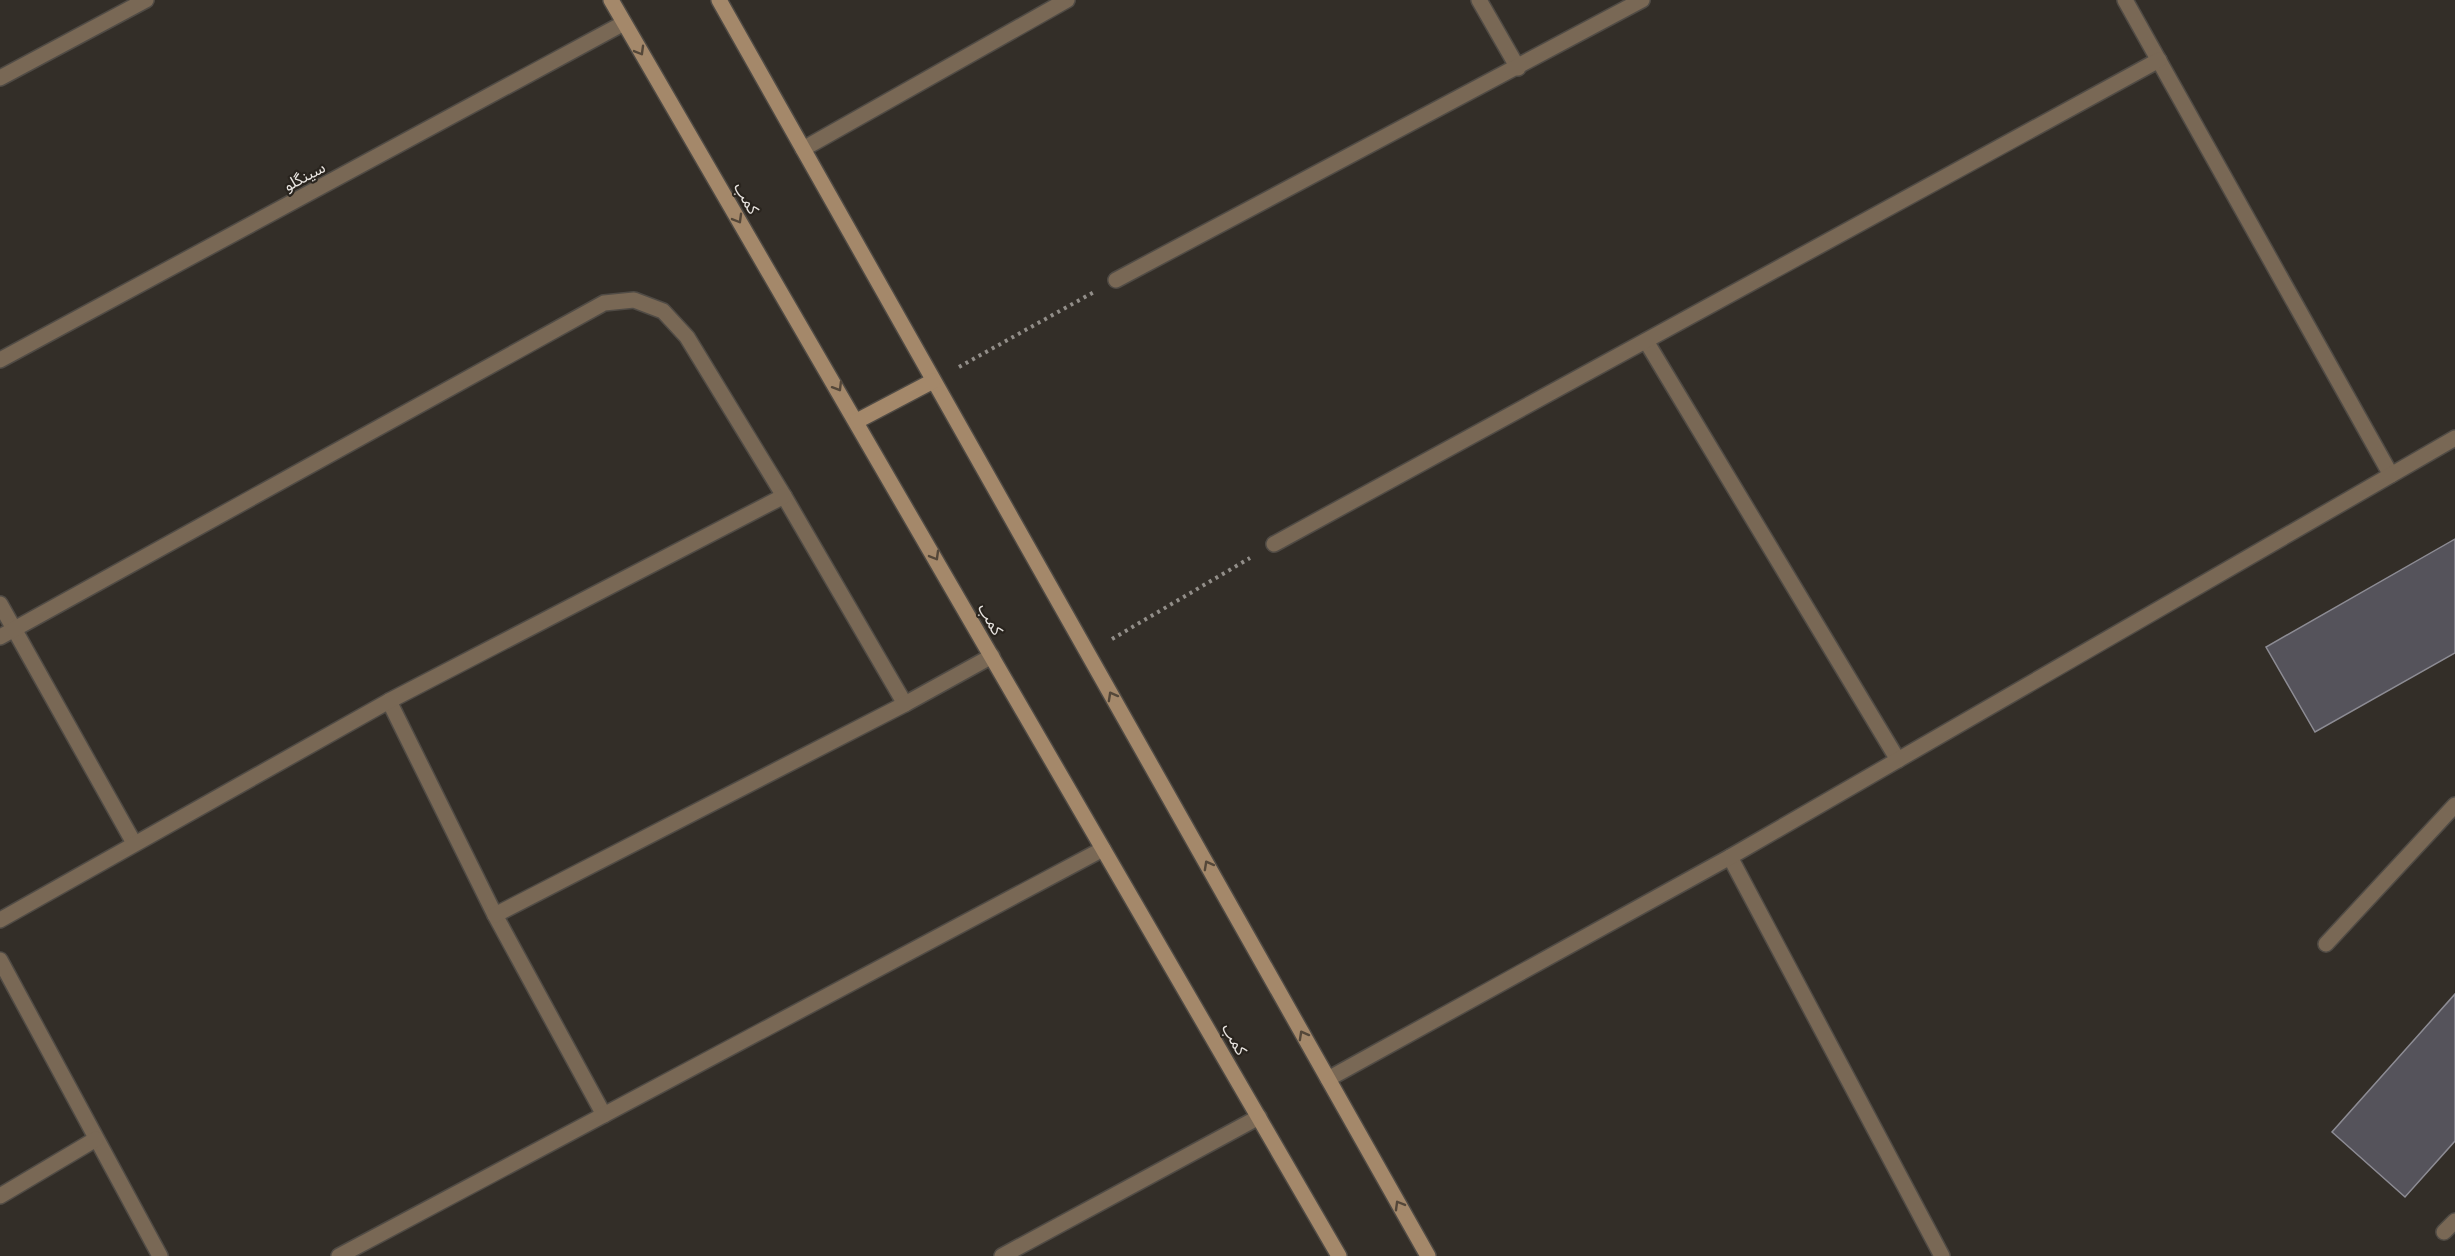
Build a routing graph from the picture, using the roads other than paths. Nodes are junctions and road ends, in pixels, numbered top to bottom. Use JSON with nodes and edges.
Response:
{"nodes":[{"id":1,"x":146,"y":0,"type":"edge"},
{"id":2,"x":611,"y":0,"type":"edge"},
{"id":3,"x":719,"y":0,"type":"edge"},
{"id":4,"x":1067,"y":0,"type":"edge"},
{"id":5,"x":1479,"y":0,"type":"edge"},
{"id":6,"x":1642,"y":0,"type":"edge"},
{"id":7,"x":2125,"y":0,"type":"edge"},
{"id":8,"x":624,"y":23,"type":"junction"},
{"id":9,"x":2159,"y":60,"type":"junction"},
{"id":10,"x":1518,"y":68,"type":"junction"},
{"id":11,"x":0,"y":78,"type":"edge"},
{"id":12,"x":803,"y":149,"type":"junction"},
{"id":13,"x":1116,"y":280,"type":"road end"},
{"id":14,"x":1646,"y":340,"type":"junction"},
{"id":15,"x":0,"y":360,"type":"edge"},
{"id":16,"x":933,"y":381,"type":"junction"},
{"id":17,"x":857,"y":421,"type":"junction"},
{"id":18,"x":2455,"y":438,"type":"edge"},
{"id":19,"x":2391,"y":475,"type":"junction"},
{"id":20,"x":784,"y":496,"type":"junction"},
{"id":21,"x":1274,"y":544,"type":"road end"},
{"id":22,"x":0,"y":604,"type":"edge"},
{"id":23,"x":14,"y":630,"type":"junction"},
{"id":24,"x":0,"y":637,"type":"edge"},
{"id":25,"x":992,"y":656,"type":"junction"},
{"id":26,"x":388,"y":701,"type":"junction"},
{"id":27,"x":905,"y":704,"type":"junction"},
{"id":28,"x":1898,"y":760,"type":"junction"},
{"id":29,"x":2455,"y":805,"type":"edge"},
{"id":30,"x":134,"y":843,"type":"junction"},
{"id":31,"x":1103,"y":849,"type":"junction"},
{"id":32,"x":1730,"y":857,"type":"junction"},
{"id":33,"x":495,"y":915,"type":"junction"},
{"id":34,"x":0,"y":920,"type":"edge"},
{"id":35,"x":2326,"y":944,"type":"dead end"},
{"id":36,"x":0,"y":960,"type":"edge"},
{"id":37,"x":1328,"y":1079,"type":"junction"},
{"id":38,"x":604,"y":1115,"type":"junction"},
{"id":39,"x":1259,"y":1117,"type":"junction"},
{"id":40,"x":96,"y":1139,"type":"junction"},
{"id":41,"x":0,"y":1196,"type":"edge"},
{"id":42,"x":344,"y":1255,"type":"edge"},
{"id":43,"x":160,"y":1256,"type":"edge"},
{"id":44,"x":1002,"y":1256,"type":"edge"},
{"id":45,"x":1339,"y":1256,"type":"edge"},
{"id":46,"x":1428,"y":1256,"type":"edge"},
{"id":47,"x":1942,"y":1256,"type":"edge"}],
"edges":[{"from":1,"to":11,"type":"street"},
{"from":2,"to":8,"type":"street","name":"کمب"},
{"from":3,"to":12,"type":"street"},
{"from":4,"to":12,"type":"street"},
{"from":5,"to":10,"type":"street"},
{"from":6,"to":10,"type":"street"},
{"from":7,"to":9,"type":"street"},
{"from":8,"to":15,"type":"street","name":"سینگلو"},
{"from":8,"to":17,"type":"street","name":"کمب","one_way":true},
{"from":9,"to":14,"type":"street"},
{"from":9,"to":19,"type":"street"},
{"from":10,"to":13,"type":"street"},
{"from":12,"to":16,"type":"street"},
{"from":14,"to":21,"type":"street"},
{"from":14,"to":28,"type":"street"},
{"from":16,"to":17,"type":"street"},
{"from":37,"to":16,"type":"street","one_way":true},
{"from":17,"to":25,"type":"street","name":"کمب","one_way":true},
{"from":18,"to":19,"type":"street"},
{"from":19,"to":28,"type":"street"},
{"from":20,"to":23,"type":"street"},
{"from":20,"to":26,"type":"street"},
{"from":20,"to":27,"type":"street"},
{"from":22,"to":23,"type":"street"},
{"from":23,"to":24,"type":"street"},
{"from":23,"to":30,"type":"street"},
{"from":25,"to":27,"type":"street"},
{"from":25,"to":31,"type":"street","name":"کمب"},
{"from":26,"to":30,"type":"street"},
{"from":26,"to":33,"type":"street"},
{"from":27,"to":33,"type":"street"},
{"from":28,"to":32,"type":"street"},
{"from":29,"to":35,"type":"street"},
{"from":30,"to":34,"type":"street"},
{"from":31,"to":38,"type":"street"},
{"from":31,"to":39,"type":"street","name":"کمب"},
{"from":32,"to":37,"type":"street"},
{"from":32,"to":47,"type":"street"},
{"from":33,"to":38,"type":"street"},
{"from":36,"to":40,"type":"street"},
{"from":46,"to":37,"type":"street","one_way":true},
{"from":38,"to":42,"type":"street"},
{"from":39,"to":44,"type":"street"},
{"from":39,"to":45,"type":"street","name":"کمب"},
{"from":40,"to":41,"type":"street"},
{"from":40,"to":43,"type":"street"}]}
